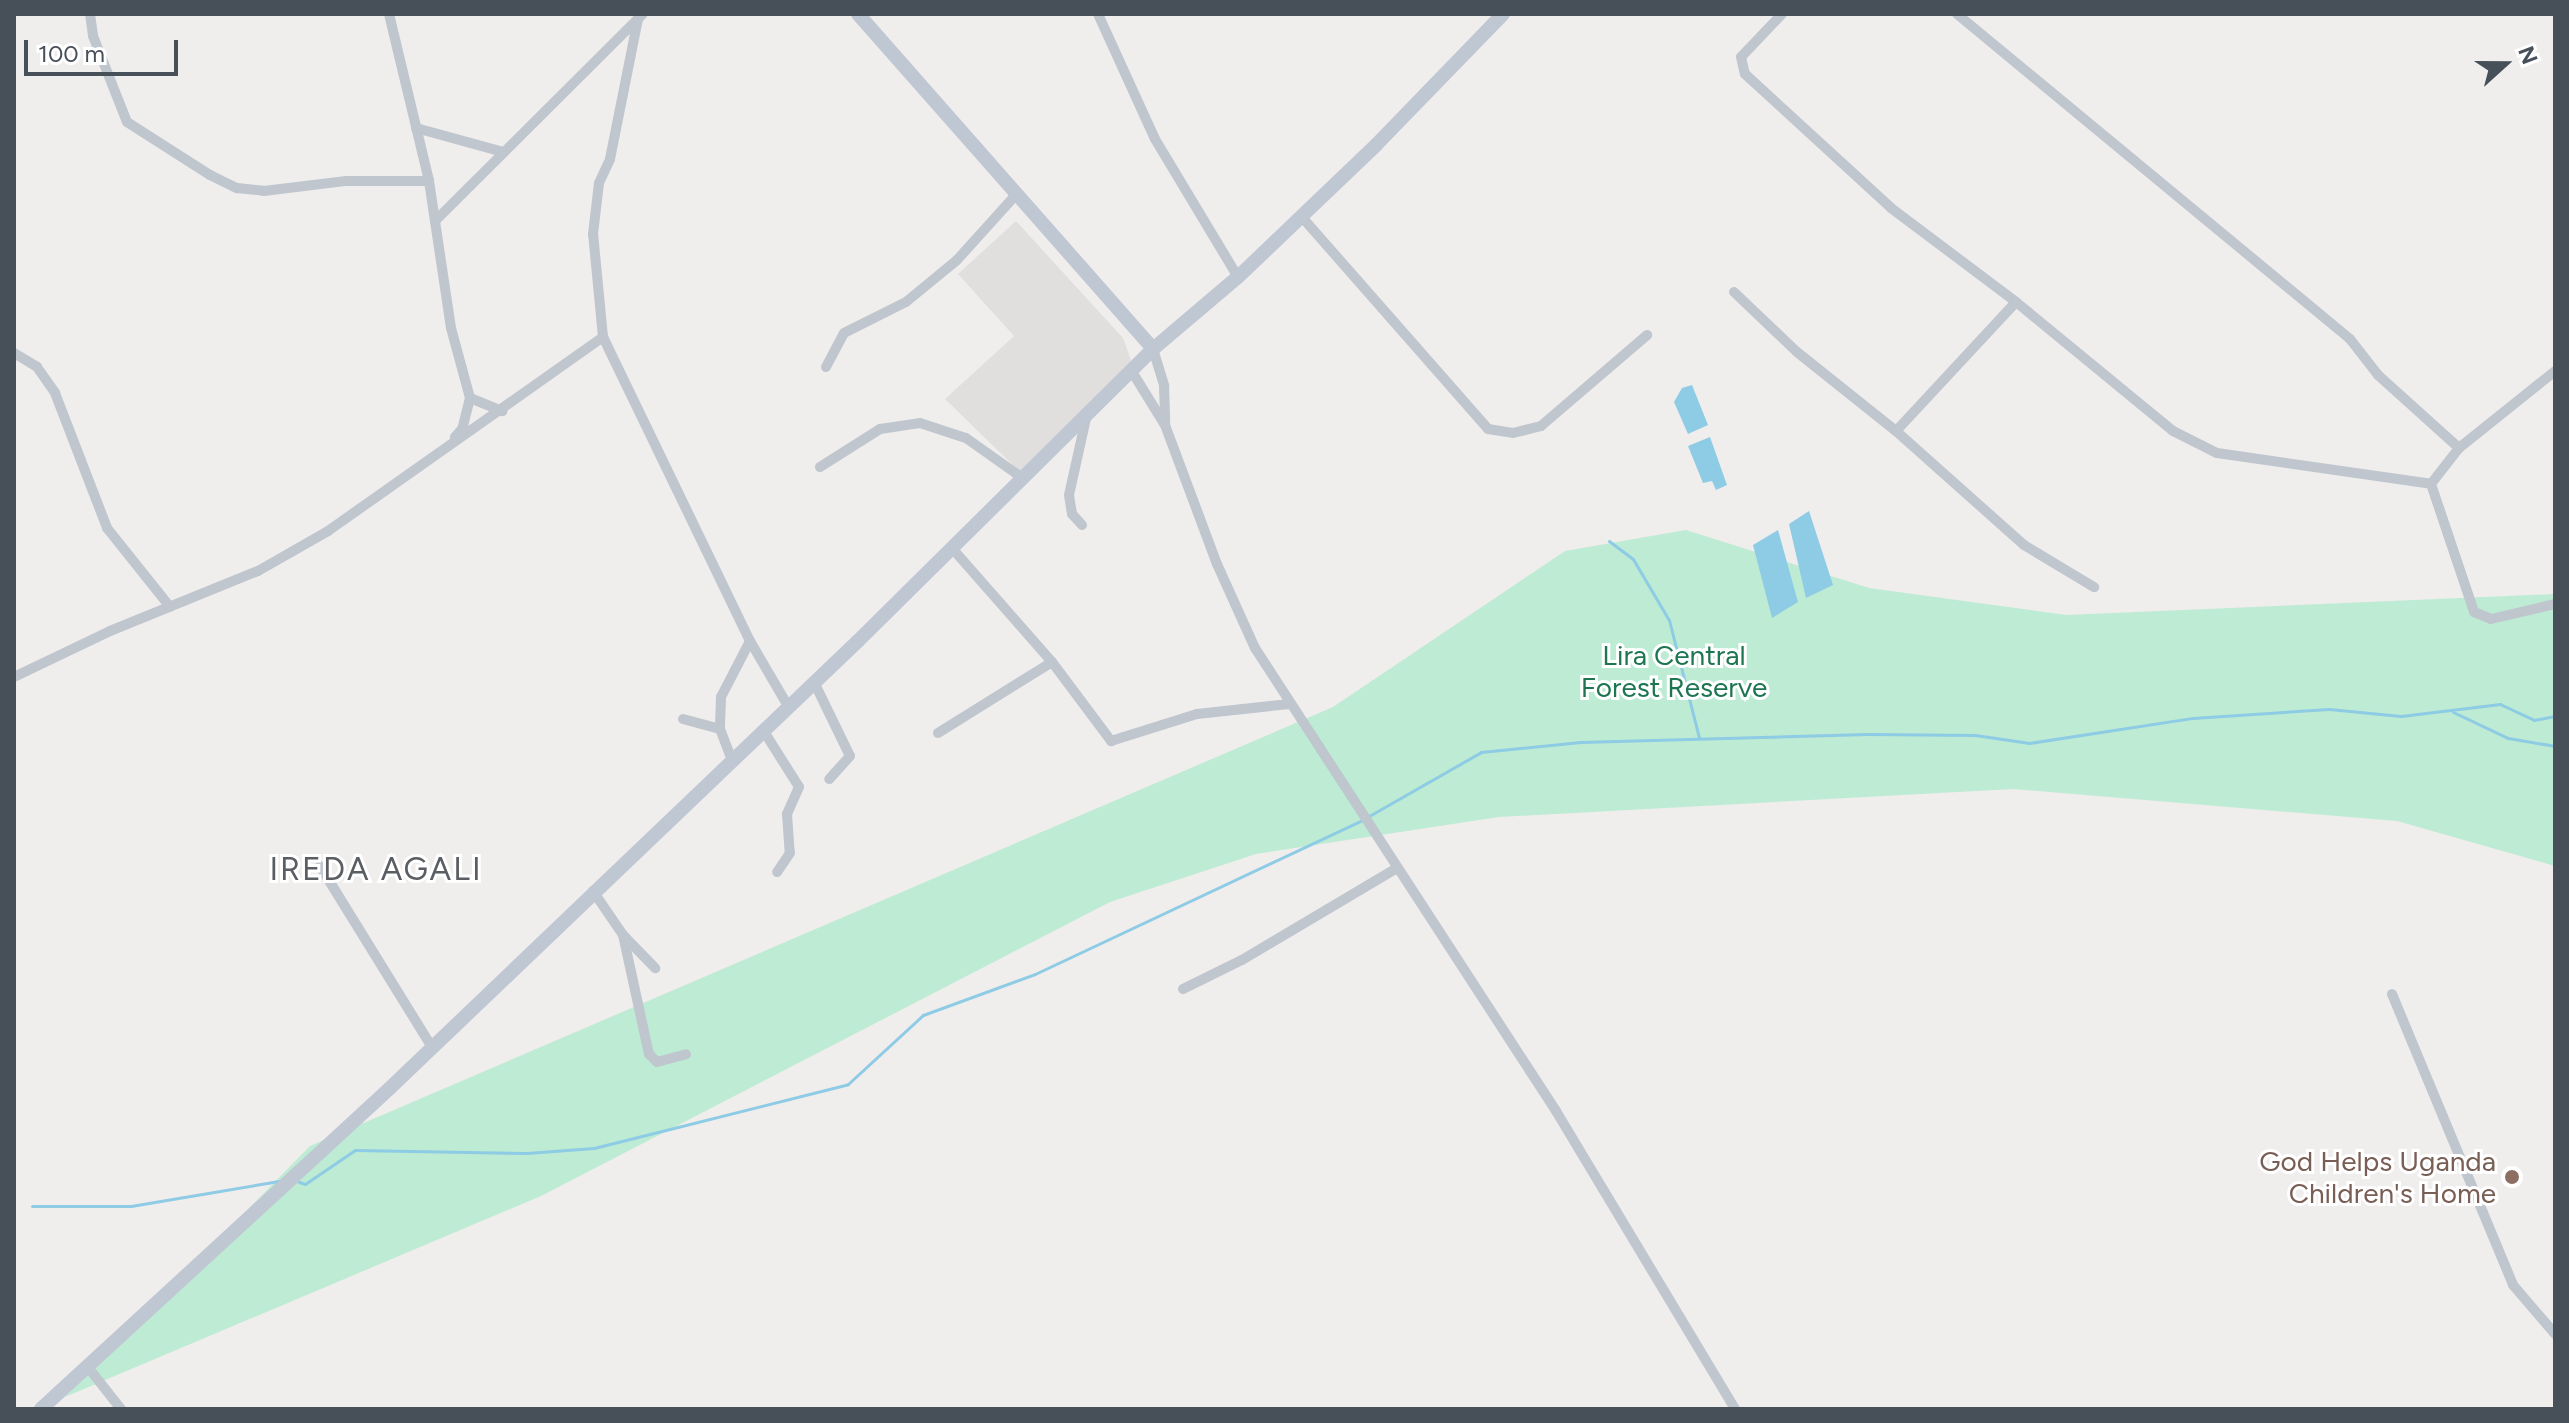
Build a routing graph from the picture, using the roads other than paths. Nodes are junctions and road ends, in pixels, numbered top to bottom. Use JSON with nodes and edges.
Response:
{"nodes":[{"id":1,"x":90,"y":14,"type":"edge"},
{"id":2,"x":389,"y":14,"type":"edge"},
{"id":3,"x":858,"y":14,"type":"edge"},
{"id":4,"x":1098,"y":14,"type":"edge"},
{"id":5,"x":1782,"y":14,"type":"edge"},
{"id":6,"x":1957,"y":14,"type":"edge"},
{"id":7,"x":640,"y":17,"type":"edge"},
{"id":8,"x":1493,"y":18,"type":"edge"},
{"id":9,"x":416,"y":128,"type":"junction"},
{"id":10,"x":503,"y":152,"type":"junction"},
{"id":11,"x":429,"y":181,"type":"junction"},
{"id":12,"x":1014,"y":197,"type":"junction"},
{"id":13,"x":1301,"y":216,"type":"junction"},
{"id":14,"x":435,"y":221,"type":"junction"},
{"id":15,"x":1238,"y":277,"type":"junction"},
{"id":16,"x":1734,"y":292,"type":"dead end"},
{"id":17,"x":2016,"y":302,"type":"junction"},
{"id":18,"x":1647,"y":335,"type":"dead end"},
{"id":19,"x":603,"y":337,"type":"junction"},
{"id":20,"x":1153,"y":349,"type":"junction"},
{"id":21,"x":14,"y":353,"type":"edge"},
{"id":22,"x":826,"y":367,"type":"dead end"},
{"id":23,"x":1131,"y":370,"type":"junction"},
{"id":24,"x":2555,"y":371,"type":"edge"},
{"id":25,"x":470,"y":398,"type":"junction"},
{"id":26,"x":502,"y":411,"type":"junction"},
{"id":27,"x":1087,"y":414,"type":"junction"},
{"id":28,"x":1165,"y":425,"type":"junction"},
{"id":29,"x":1896,"y":431,"type":"junction"},
{"id":30,"x":2459,"y":448,"type":"junction"},
{"id":31,"x":442,"y":449,"type":"junction"},
{"id":32,"x":820,"y":467,"type":"dead end"},
{"id":33,"x":1021,"y":477,"type":"junction"},
{"id":34,"x":2431,"y":484,"type":"junction"},
{"id":35,"x":1082,"y":525,"type":"dead end"},
{"id":36,"x":951,"y":547,"type":"junction"},
{"id":37,"x":2094,"y":587,"type":"dead end"},
{"id":38,"x":2555,"y":604,"type":"edge"},
{"id":39,"x":170,"y":607,"type":"junction"},
{"id":40,"x":750,"y":641,"type":"junction"},
{"id":41,"x":1052,"y":662,"type":"junction"},
{"id":42,"x":14,"y":677,"type":"edge"},
{"id":43,"x":814,"y":682,"type":"junction"},
{"id":44,"x":1289,"y":704,"type":"junction"},
{"id":45,"x":788,"y":706,"type":"junction"},
{"id":46,"x":683,"y":719,"type":"dead end"},
{"id":47,"x":720,"y":729,"type":"junction"},
{"id":48,"x":763,"y":730,"type":"junction"},
{"id":49,"x":938,"y":733,"type":"dead end"},
{"id":50,"x":732,"y":760,"type":"junction"},
{"id":51,"x":829,"y":779,"type":"dead end"},
{"id":52,"x":320,"y":866,"type":"dead end"},
{"id":53,"x":1397,"y":868,"type":"junction"},
{"id":54,"x":777,"y":872,"type":"dead end"},
{"id":55,"x":593,"y":891,"type":"junction"},
{"id":56,"x":623,"y":935,"type":"junction"},
{"id":57,"x":655,"y":968,"type":"dead end"},
{"id":58,"x":1183,"y":989,"type":"dead end"},
{"id":59,"x":2392,"y":994,"type":"dead end"},
{"id":60,"x":432,"y":1047,"type":"junction"},
{"id":61,"x":686,"y":1054,"type":"dead end"},
{"id":62,"x":2555,"y":1334,"type":"edge"},
{"id":63,"x":87,"y":1366,"type":"junction"},
{"id":64,"x":41,"y":1409,"type":"edge"},
{"id":65,"x":121,"y":1409,"type":"edge"},
{"id":66,"x":1735,"y":1409,"type":"edge"}],
"edges":[{"from":1,"to":11,"type":"street"},
{"from":2,"to":9,"type":"street"},
{"from":3,"to":12,"type":"street"},
{"from":4,"to":15,"type":"street"},
{"from":5,"to":17,"type":"street"},
{"from":6,"to":30,"type":"street"},
{"from":7,"to":10,"type":"street"},
{"from":7,"to":19,"type":"street"},
{"from":8,"to":13,"type":"street"},
{"from":9,"to":10,"type":"street"},
{"from":9,"to":11,"type":"street"},
{"from":10,"to":14,"type":"street"},
{"from":11,"to":14,"type":"street"},
{"from":12,"to":20,"type":"street"},
{"from":12,"to":22,"type":"street"},
{"from":13,"to":15,"type":"street"},
{"from":13,"to":18,"type":"street"},
{"from":14,"to":25,"type":"street"},
{"from":15,"to":20,"type":"street"},
{"from":16,"to":29,"type":"street"},
{"from":17,"to":29,"type":"street"},
{"from":17,"to":34,"type":"street"},
{"from":19,"to":26,"type":"street"},
{"from":19,"to":40,"type":"street"},
{"from":20,"to":23,"type":"street"},
{"from":20,"to":28,"type":"street"},
{"from":21,"to":39,"type":"street"},
{"from":23,"to":27,"type":"street"},
{"from":23,"to":28,"type":"street"},
{"from":24,"to":30,"type":"street"},
{"from":25,"to":26,"type":"street"},
{"from":25,"to":31,"type":"street"},
{"from":26,"to":31,"type":"street"},
{"from":27,"to":33,"type":"street"},
{"from":27,"to":35,"type":"street"},
{"from":28,"to":44,"type":"street"},
{"from":29,"to":37,"type":"street"},
{"from":30,"to":34,"type":"street"},
{"from":31,"to":39,"type":"street"},
{"from":32,"to":33,"type":"street"},
{"from":33,"to":36,"type":"street"},
{"from":34,"to":38,"type":"street"},
{"from":36,"to":41,"type":"street"},
{"from":36,"to":43,"type":"street"},
{"from":39,"to":42,"type":"street"},
{"from":40,"to":45,"type":"street"},
{"from":40,"to":47,"type":"street"},
{"from":41,"to":44,"type":"street"},
{"from":41,"to":49,"type":"street"},
{"from":43,"to":45,"type":"street"},
{"from":43,"to":51,"type":"street"},
{"from":44,"to":53,"type":"street"},
{"from":45,"to":48,"type":"street"},
{"from":46,"to":47,"type":"street"},
{"from":47,"to":50,"type":"street"},
{"from":48,"to":50,"type":"street"},
{"from":48,"to":54,"type":"street"},
{"from":50,"to":55,"type":"street"},
{"from":52,"to":60,"type":"street"},
{"from":53,"to":58,"type":"street"},
{"from":53,"to":66,"type":"street"},
{"from":55,"to":56,"type":"street"},
{"from":55,"to":60,"type":"street"},
{"from":56,"to":57,"type":"street"},
{"from":56,"to":61,"type":"street"},
{"from":59,"to":62,"type":"street"},
{"from":60,"to":63,"type":"street"},
{"from":63,"to":64,"type":"street"},
{"from":63,"to":65,"type":"street"}]}
